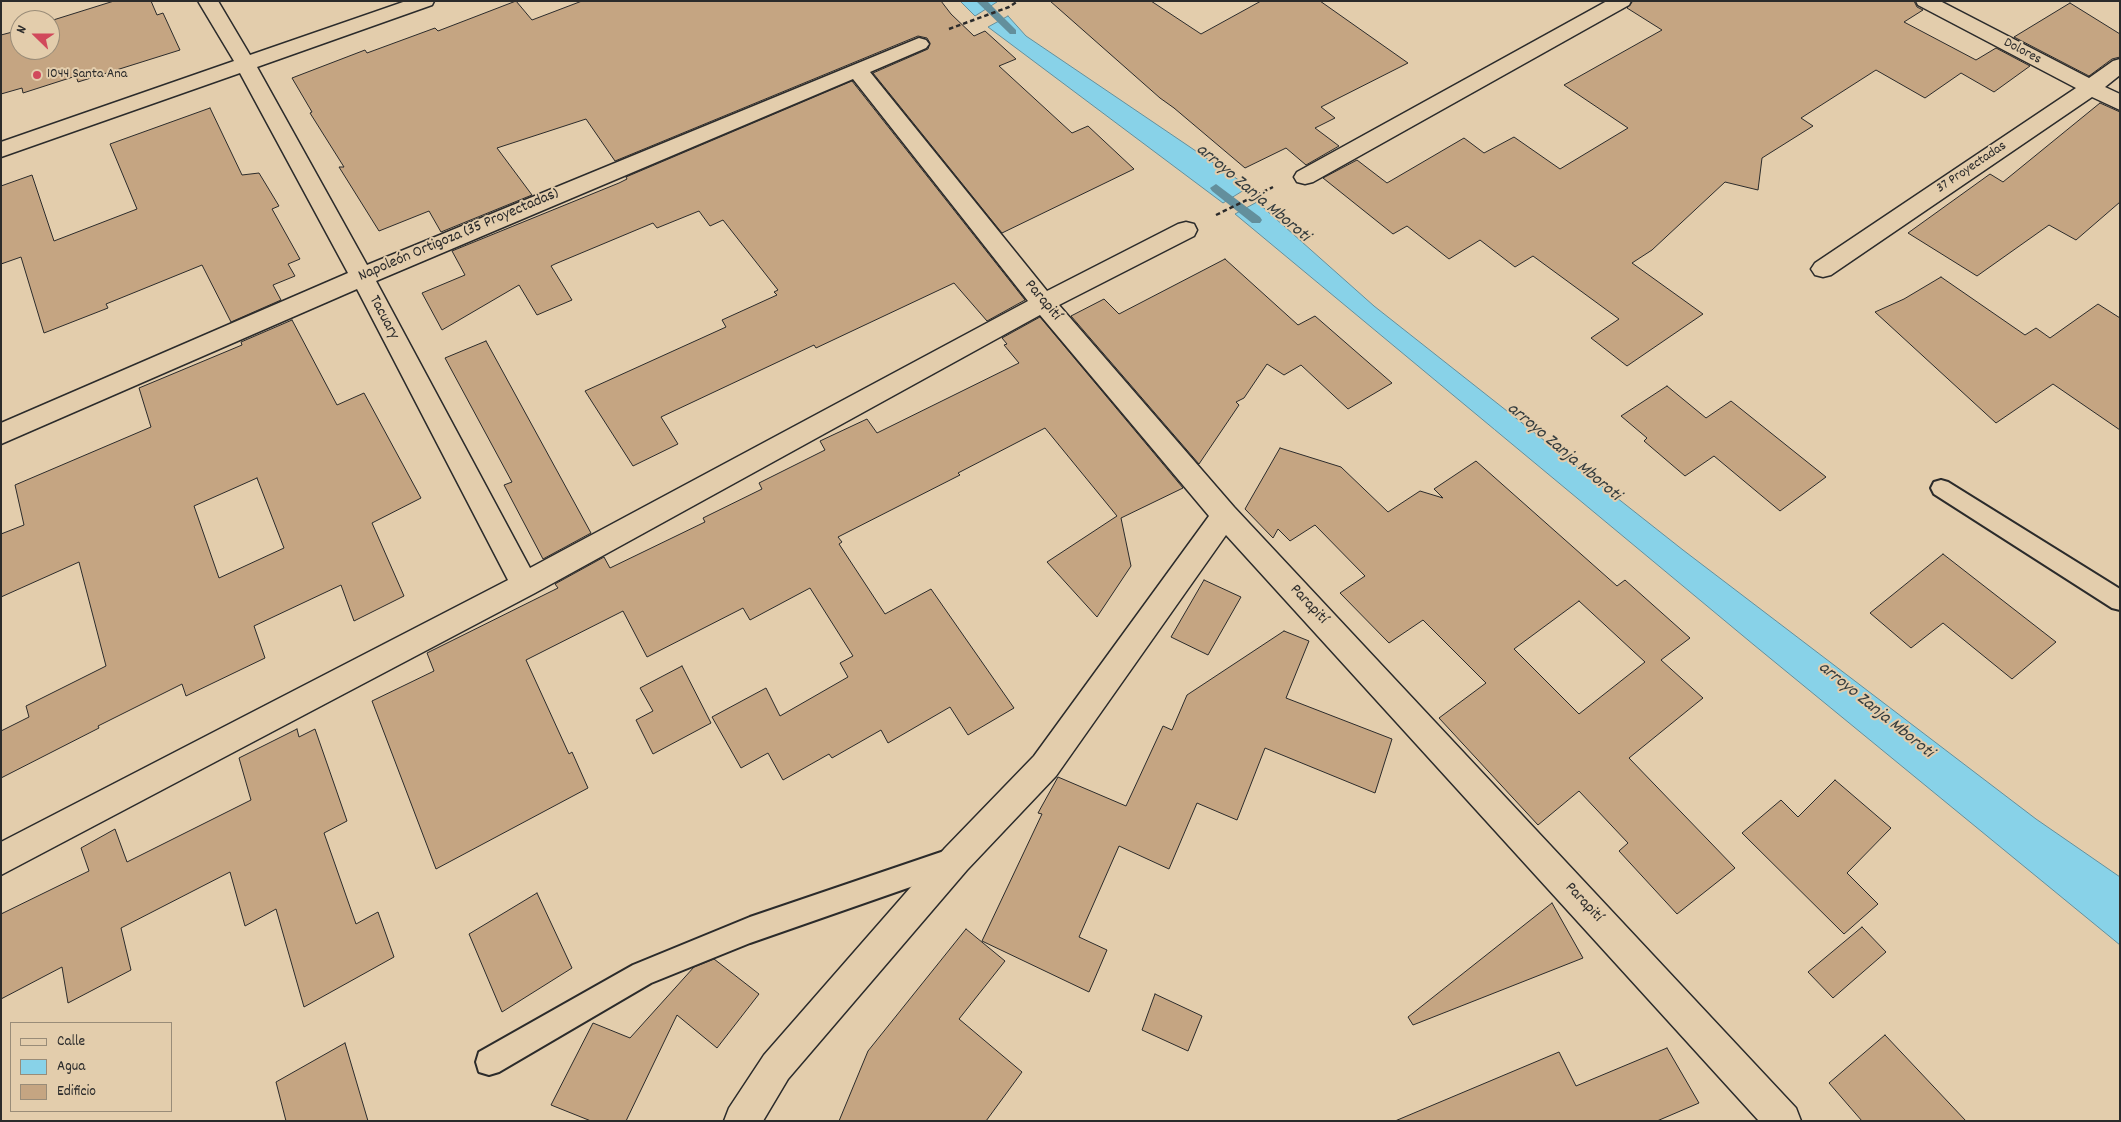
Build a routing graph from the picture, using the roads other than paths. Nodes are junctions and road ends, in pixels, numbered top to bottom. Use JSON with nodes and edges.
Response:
{"nodes":[{"id":1,"x":208,"y":1,"type":"edge"},
{"id":2,"x":425,"y":1,"type":"edge"},
{"id":3,"x":1622,"y":1,"type":"edge"},
{"id":4,"x":1925,"y":1,"type":"edge"},
{"id":5,"x":919,"y":44,"type":"dead end"},
{"id":6,"x":245,"y":63,"type":"junction"},
{"id":7,"x":2120,"y":65,"type":"edge"},
{"id":8,"x":857,"y":70,"type":"junction"},
{"id":9,"x":2090,"y":88,"type":"junction"},
{"id":10,"x":2120,"y":103,"type":"edge"},
{"id":11,"x":1,"y":150,"type":"edge"},
{"id":12,"x":1305,"y":177,"type":"dead end"},
{"id":13,"x":1186,"y":230,"type":"dead end"},
{"id":14,"x":1823,"y":269,"type":"dead end"},
{"id":15,"x":362,"y":277,"type":"junction"},
{"id":16,"x":1044,"y":303,"type":"junction"},
{"id":17,"x":1,"y":434,"type":"edge"},
{"id":18,"x":1942,"y":488,"type":"dead end"},
{"id":19,"x":1225,"y":515,"type":"junction"},
{"id":20,"x":525,"y":585,"type":"junction"},
{"id":21,"x":2120,"y":601,"type":"edge"},
{"id":22,"x":1,"y":859,"type":"edge"},
{"id":23,"x":956,"y":859,"type":"junction"},
{"id":24,"x":489,"y":1062,"type":"dead end"},
{"id":25,"x":742,"y":1121,"type":"edge"},
{"id":26,"x":1783,"y":1121,"type":"edge"}],
"edges":[{"from":1,"to":6,"type":"street","name":"Tacuary"},
{"from":2,"to":6,"type":"street"},
{"from":3,"to":12,"type":"street"},
{"from":4,"to":9,"type":"street","name":"Dolores"},
{"from":5,"to":8,"type":"street","name":"Napoleón Ortigoza (35 Proyectadas)"},
{"from":6,"to":11,"type":"street"},
{"from":6,"to":15,"type":"street","name":"Tacuary"},
{"from":7,"to":9,"type":"street","name":"37 Proyectadas"},
{"from":8,"to":15,"type":"street","name":"Napoleón Ortigoza (35 Proyectadas)"},
{"from":8,"to":16,"type":"street","name":"Parapití"},
{"from":9,"to":10,"type":"street","name":"Dolores"},
{"from":9,"to":14,"type":"street","name":"37 Proyectadas"},
{"from":13,"to":16,"type":"street"},
{"from":15,"to":17,"type":"street","name":"Napoleón Ortigoza (35 Proyectadas)"},
{"from":15,"to":20,"type":"street","name":"Tacuary"},
{"from":16,"to":19,"type":"street","name":"Parapití"},
{"from":16,"to":20,"type":"street"},
{"from":18,"to":21,"type":"lane"},
{"from":19,"to":23,"type":"street"},
{"from":19,"to":26,"type":"street","name":"Parapití"},
{"from":20,"to":22,"type":"street"},
{"from":23,"to":24,"type":"lane"},
{"from":23,"to":25,"type":"street"}]}
